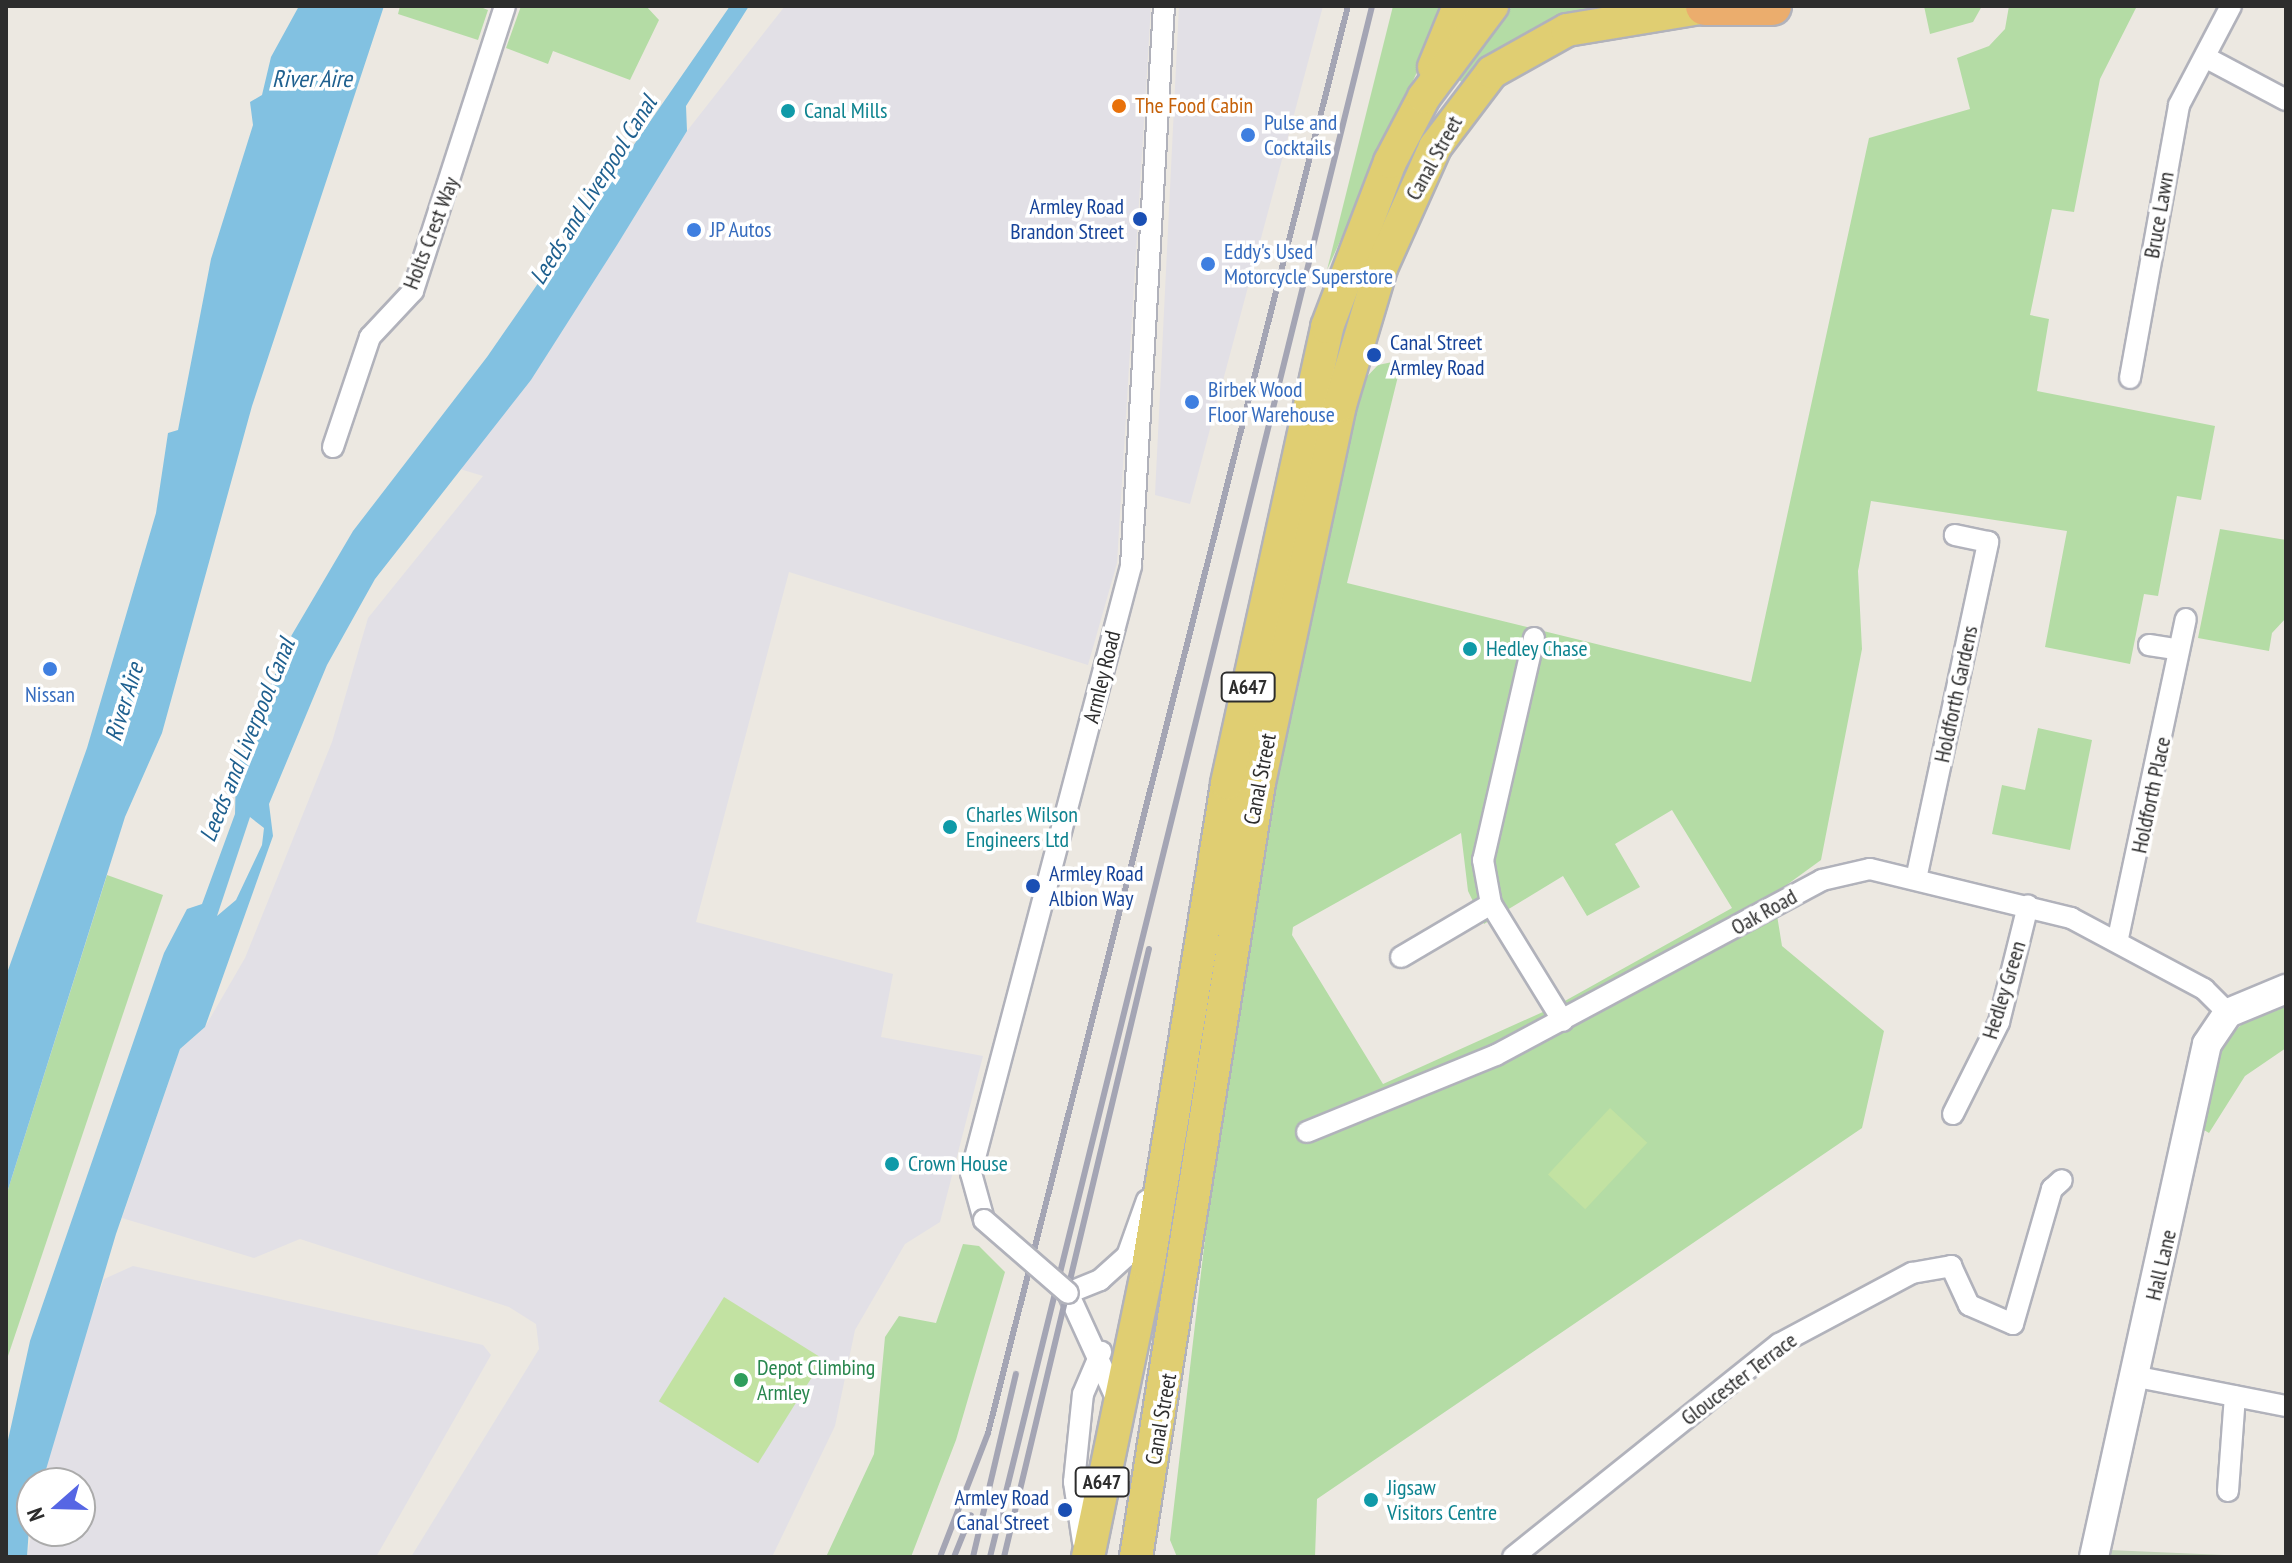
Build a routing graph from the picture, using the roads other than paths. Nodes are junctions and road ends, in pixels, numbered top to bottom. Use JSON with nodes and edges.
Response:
{"nodes":[{"id":1,"x":505,"y":6,"type":"edge"},
{"id":2,"x":1164,"y":6,"type":"edge"},
{"id":3,"x":1459,"y":6,"type":"edge"},
{"id":4,"x":1492,"y":6,"type":"edge"},
{"id":5,"x":1705,"y":6,"type":"edge"},
{"id":6,"x":1772,"y":6,"type":"edge"},
{"id":7,"x":2231,"y":6,"type":"edge"},
{"id":8,"x":2205,"y":57,"type":"junction"},
{"id":9,"x":1424,"y":97,"type":"junction"},
{"id":10,"x":2286,"y":100,"type":"edge"},
{"id":11,"x":2130,"y":378,"type":"dead end"},
{"id":12,"x":333,"y":447,"type":"dead end"},
{"id":13,"x":1955,"y":535,"type":"dead end"},
{"id":14,"x":2186,"y":619,"type":"dead end"},
{"id":15,"x":1534,"y":638,"type":"dead end"},
{"id":16,"x":2149,"y":645,"type":"dead end"},
{"id":17,"x":2179,"y":650,"type":"junction"},
{"id":18,"x":1916,"y":879,"type":"junction"},
{"id":19,"x":1491,"y":904,"type":"junction"},
{"id":20,"x":2028,"y":906,"type":"junction"},
{"id":21,"x":2118,"y":938,"type":"junction"},
{"id":22,"x":1401,"y":957,"type":"dead end"},
{"id":23,"x":2273,"y":992,"type":"edge"},
{"id":24,"x":2228,"y":1013,"type":"junction"},
{"id":25,"x":1563,"y":1021,"type":"junction"},
{"id":26,"x":1953,"y":1114,"type":"dead end"},
{"id":27,"x":1307,"y":1132,"type":"dead end"},
{"id":28,"x":1170,"y":1136,"type":"junction"},
{"id":29,"x":2062,"y":1180,"type":"dead end"},
{"id":30,"x":1068,"y":1293,"type":"junction"},
{"id":31,"x":1101,"y":1352,"type":"junction"},
{"id":32,"x":2133,"y":1376,"type":"junction"},
{"id":33,"x":2235,"y":1396,"type":"junction"},
{"id":34,"x":2286,"y":1406,"type":"edge"},
{"id":35,"x":1120,"y":1407,"type":"junction"},
{"id":36,"x":2228,"y":1491,"type":"dead end"},
{"id":37,"x":1087,"y":1557,"type":"edge"},
{"id":38,"x":1136,"y":1557,"type":"edge"},
{"id":39,"x":1513,"y":1557,"type":"edge"},
{"id":40,"x":2094,"y":1557,"type":"edge"}],
"edges":[{"from":1,"to":12,"type":"street","name":"Holts Crest Way"},
{"from":2,"to":30,"type":"street","name":"Armley Road","bridge":true},
{"from":3,"to":9,"type":"main road","number":"A647"},
{"from":4,"to":9,"type":"main road","name":"Canal Street","number":"A647"},
{"from":5,"to":6,"type":"highway"},
{"from":5,"to":38,"type":"main road","name":"Canal Street","number":"A647"},
{"from":7,"to":8,"type":"street","name":"Bruce Lawn"},
{"from":8,"to":10,"type":"street"},
{"from":8,"to":11,"type":"street","name":"Bruce Lawn"},
{"from":9,"to":28,"type":"main road","name":"Canal Street","number":"A647"},
{"from":13,"to":18,"type":"street","name":"Holdforth Gardens"},
{"from":14,"to":17,"type":"street","name":"Holdforth Place"},
{"from":15,"to":19,"type":"street"},
{"from":16,"to":17,"type":"street"},
{"from":17,"to":21,"type":"street","name":"Holdforth Place"},
{"from":18,"to":20,"type":"street","name":"Oak Road"},
{"from":18,"to":25,"type":"street","name":"Oak Road"},
{"from":19,"to":22,"type":"street"},
{"from":19,"to":25,"type":"street"},
{"from":20,"to":21,"type":"street","name":"Oak Road"},
{"from":20,"to":26,"type":"street","name":"Hedley Green"},
{"from":21,"to":24,"type":"street","name":"Oak Road"},
{"from":23,"to":24,"type":"street","name":"Hall Lane"},
{"from":24,"to":32,"type":"street","name":"Hall Lane"},
{"from":25,"to":27,"type":"street","name":"Oak Road"},
{"from":28,"to":30,"type":"street"},
{"from":28,"to":35,"type":"main road","name":"Canal Street","number":"A647"},
{"from":29,"to":39,"type":"street","name":"Gloucester Terrace"},
{"from":30,"to":31,"type":"street","name":"Armley Road"},
{"from":31,"to":35,"type":"street","name":"Armley Road"},
{"from":31,"to":37,"type":"street"},
{"from":32,"to":33,"type":"street"},
{"from":32,"to":40,"type":"street","name":"Hall Lane"},
{"from":33,"to":34,"type":"street"},
{"from":33,"to":36,"type":"street"},
{"from":35,"to":37,"type":"main road","number":"A647"}]}
